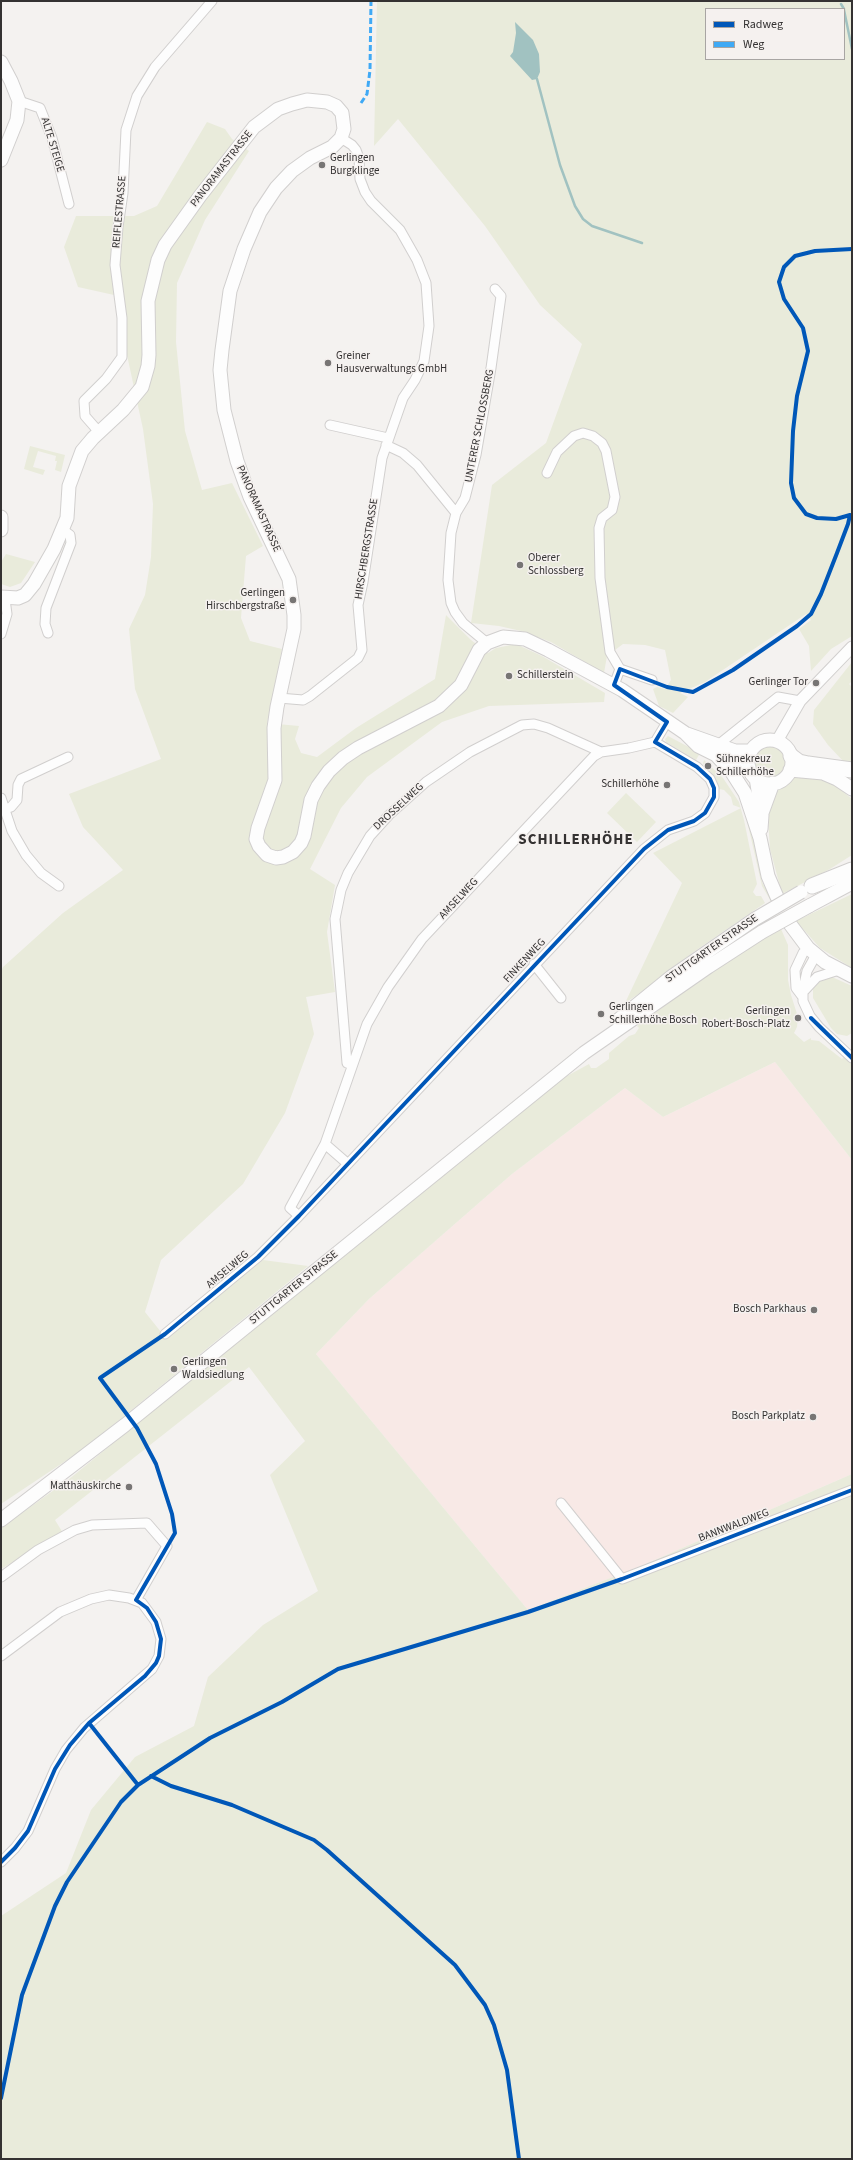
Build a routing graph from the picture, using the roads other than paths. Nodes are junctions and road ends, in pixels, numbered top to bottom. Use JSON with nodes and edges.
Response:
{"nodes":[{"id":1,"x":212,"y":1,"type":"edge"},
{"id":2,"x":1,"y":62,"type":"edge"},
{"id":3,"x":19,"y":101,"type":"junction"},
{"id":4,"x":341,"y":138,"type":"junction"},
{"id":5,"x":1,"y":160,"type":"edge"},
{"id":6,"x":69,"y":204,"type":"dead end"},
{"id":7,"x":495,"y":289,"type":"dead end"},
{"id":8,"x":330,"y":426,"type":"dead end"},
{"id":9,"x":99,"y":432,"type":"junction"},
{"id":10,"x":387,"y":442,"type":"junction"},
{"id":11,"x":547,"y":473,"type":"dead end"},
{"id":12,"x":456,"y":513,"type":"junction"},
{"id":13,"x":1,"y":517,"type":"edge"},
{"id":14,"x":1,"y":530,"type":"edge"},
{"id":15,"x":62,"y":530,"type":"junction"},
{"id":16,"x":3,"y":598,"type":"edge"},
{"id":17,"x":48,"y":633,"type":"dead end"},
{"id":18,"x":1,"y":634,"type":"edge"},
{"id":19,"x":487,"y":643,"type":"junction"},
{"id":20,"x":852,"y":647,"type":"edge"},
{"id":21,"x":620,"y":669,"type":"junction"},
{"id":22,"x":652,"y":680,"type":"dead end"},
{"id":23,"x":614,"y":685,"type":"junction"},
{"id":24,"x":800,"y":702,"type":"junction"},
{"id":25,"x":278,"y":703,"type":"junction"},
{"id":26,"x":668,"y":722,"type":"junction"},
{"id":27,"x":777,"y":741,"type":"junction"},
{"id":28,"x":655,"y":742,"type":"junction"},
{"id":29,"x":716,"y":749,"type":"junction"},
{"id":30,"x":751,"y":751,"type":"junction"},
{"id":31,"x":601,"y":752,"type":"junction"},
{"id":32,"x":68,"y":757,"type":"dead end"},
{"id":33,"x":791,"y":763,"type":"junction"},
{"id":34,"x":852,"y":770,"type":"edge"},
{"id":35,"x":752,"y":773,"type":"junction"},
{"id":36,"x":773,"y":783,"type":"junction"},
{"id":37,"x":852,"y":789,"type":"edge"},
{"id":38,"x":1,"y":798,"type":"edge"},
{"id":39,"x":5,"y":810,"type":"junction"},
{"id":40,"x":762,"y":815,"type":"junction"},
{"id":41,"x":760,"y":838,"type":"junction"},
{"id":42,"x":852,"y":863,"type":"edge"},
{"id":43,"x":852,"y":870,"type":"edge"},
{"id":44,"x":852,"y":883,"type":"edge"},
{"id":45,"x":59,"y":886,"type":"dead end"},
{"id":46,"x":807,"y":889,"type":"junction"},
{"id":47,"x":777,"y":897,"type":"dead end"},
{"id":48,"x":790,"y":924,"type":"dead end"},
{"id":49,"x":812,"y":951,"type":"junction"},
{"id":50,"x":534,"y":964,"type":"junction"},
{"id":51,"x":839,"y":970,"type":"junction"},
{"id":52,"x":852,"y":976,"type":"edge"},
{"id":53,"x":670,"y":986,"type":"junction"},
{"id":54,"x":802,"y":996,"type":"junction"},
{"id":55,"x":561,"y":998,"type":"dead end"},
{"id":56,"x":852,"y":1058,"type":"edge"},
{"id":57,"x":352,"y":1065,"type":"junction"},
{"id":58,"x":325,"y":1144,"type":"junction"},
{"id":59,"x":348,"y":1164,"type":"junction"},
{"id":60,"x":299,"y":1216,"type":"junction"},
{"id":61,"x":165,"y":1334,"type":"dead end"},
{"id":62,"x":852,"y":1490,"type":"edge"},
{"id":63,"x":560,"y":1503,"type":"dead end"},
{"id":64,"x":1,"y":1520,"type":"edge"},
{"id":65,"x":1,"y":1577,"type":"edge"},
{"id":66,"x":136,"y":1600,"type":"junction"},
{"id":67,"x":1,"y":1656,"type":"edge"},
{"id":68,"x":1,"y":1862,"type":"edge"}],
"edges":[{"from":1,"to":9,"type":"street","name":"REIFLESTRASSE"},
{"from":2,"to":3,"type":"main road"},
{"from":3,"to":5,"type":"main road"},
{"from":3,"to":6,"type":"street","name":"ALTE STEIGE"},
{"from":4,"to":9,"type":"main road","name":"PANORAMASTRASSE"},
{"from":4,"to":10,"type":"street","name":"HIRSCHBERGSTRASSE"},
{"from":4,"to":25,"type":"main road","name":"PANORAMASTRASSE"},
{"from":7,"to":12,"type":"street","name":"UNTERER SCHLOSSBERG"},
{"from":8,"to":10,"type":"street"},
{"from":9,"to":15,"type":"main road","name":"PANORAMASTRASSE"},
{"from":10,"to":12,"type":"street"},
{"from":10,"to":25,"type":"street","name":"HIRSCHBERGSTRASSE"},
{"from":11,"to":21,"type":"street"},
{"from":12,"to":19,"type":"street","name":"UNTERER SCHLOSSBERG"},
{"from":13,"to":14,"type":"main road"},
{"from":15,"to":16,"type":"main road","name":"PANORAMASTRASSE"},
{"from":15,"to":17,"type":"street"},
{"from":16,"to":18,"type":"street"},
{"from":19,"to":23,"type":"main road"},
{"from":19,"to":25,"type":"main road","name":"PANORAMASTRASSE"},
{"from":20,"to":24,"type":"street"},
{"from":21,"to":22,"type":"street"},
{"from":21,"to":23,"type":"street"},
{"from":23,"to":26,"type":"main road"},
{"from":24,"to":27,"type":"street"},
{"from":24,"to":29,"type":"street"},
{"from":26,"to":28,"type":"street"},
{"from":26,"to":29,"type":"main road"},
{"from":27,"to":30,"type":"main road"},
{"from":27,"to":33,"type":"main road"},
{"from":28,"to":31,"type":"street"},
{"from":28,"to":50,"type":"street","name":"FINKENWEG"},
{"from":29,"to":30,"type":"main road"},
{"from":29,"to":35,"type":"main road"},
{"from":29,"to":41,"type":"main road"},
{"from":30,"to":35,"type":"main road"},
{"from":31,"to":57,"type":"street","name":"AMSELWEG"},
{"from":31,"to":57,"type":"street","name":"DROSSELWEG"},
{"from":32,"to":39,"type":"street"},
{"from":33,"to":34,"type":"highway"},
{"from":33,"to":36,"type":"main road"},
{"from":33,"to":37,"type":"main road"},
{"from":35,"to":36,"type":"main road"},
{"from":35,"to":40,"type":"main road"},
{"from":36,"to":40,"type":"main road"},
{"from":38,"to":39,"type":"street"},
{"from":39,"to":45,"type":"street"},
{"from":40,"to":41,"type":"main road"},
{"from":41,"to":47,"type":"main road"},
{"from":42,"to":46,"type":"main road","name":"STUTTGARTER STRASSE"},
{"from":43,"to":46,"type":"highway"},
{"from":44,"to":53,"type":"main road","name":"STUTTGARTER STRASSE","bridge":true},
{"from":46,"to":53,"type":"main road","name":"STUTTGARTER STRASSE","bridge":true},
{"from":48,"to":49,"type":"main road"},
{"from":49,"to":51,"type":"main road"},
{"from":49,"to":54,"type":"street"},
{"from":50,"to":55,"type":"street"},
{"from":50,"to":59,"type":"street","name":"FINKENWEG"},
{"from":51,"to":52,"type":"main road"},
{"from":51,"to":54,"type":"street"},
{"from":53,"to":64,"type":"main road","name":"STUTTGARTER STRASSE"},
{"from":54,"to":56,"type":"street"},
{"from":57,"to":58,"type":"street","name":"AMSELWEG"},
{"from":58,"to":59,"type":"street"},
{"from":58,"to":60,"type":"street","name":"AMSELWEG"},
{"from":59,"to":60,"type":"street","name":"FINKENWEG"},
{"from":60,"to":61,"type":"street","name":"AMSELWEG"},
{"from":62,"to":63,"type":"street","name":"BANNWALDWEG"},
{"from":65,"to":66,"type":"street"},
{"from":66,"to":67,"type":"street"},
{"from":66,"to":68,"type":"street"}]}
